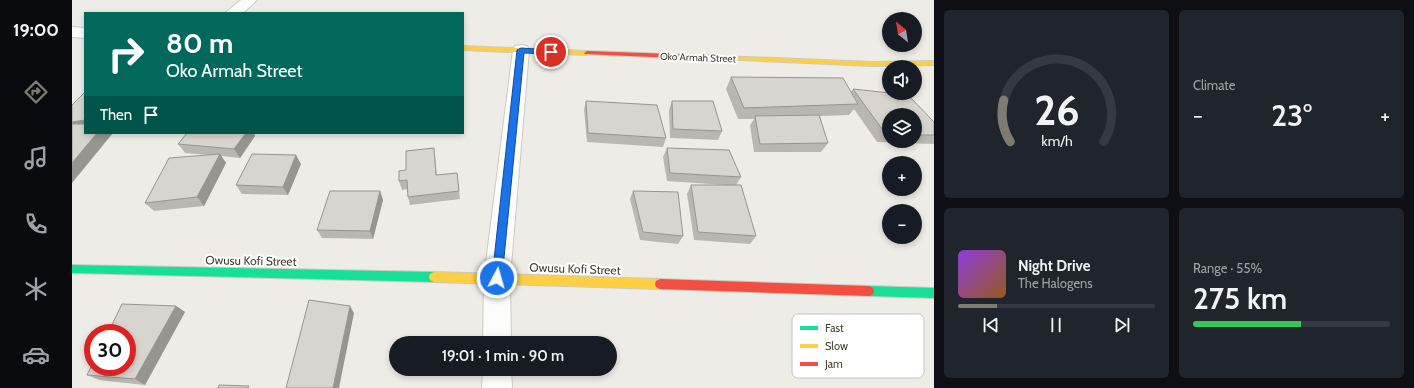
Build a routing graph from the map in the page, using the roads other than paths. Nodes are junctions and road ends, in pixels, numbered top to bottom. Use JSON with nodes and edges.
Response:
{"nodes":[{"id":1,"x":250,"y":0,"type":"edge"},
{"id":2,"x":234,"y":12,"type":"edge"},
{"id":3,"x":72,"y":32,"type":"edge"},
{"id":4,"x":84,"y":33,"type":"edge"},
{"id":5,"x":464,"y":48,"type":"edge"},
{"id":6,"x":521,"y":50,"type":"junction"},
{"id":7,"x":934,"y":63,"type":"edge"},
{"id":8,"x":72,"y":269,"type":"edge"},
{"id":9,"x":497,"y":278,"type":"junction"},
{"id":10,"x":934,"y":293,"type":"edge"},
{"id":11,"x":497,"y":336,"type":"edge"},
{"id":12,"x":497,"y":376,"type":"edge"},
{"id":13,"x":497,"y":388,"type":"edge"}],
"edges":[{"from":1,"to":2,"type":"street"},
{"from":3,"to":4,"type":"street"},
{"from":5,"to":6,"type":"street","name":"Oko Armah Street"},
{"from":6,"to":7,"type":"street","name":"Oko Armah Street"},
{"from":6,"to":9,"type":"street"},
{"from":8,"to":9,"type":"street","name":"Owusu Kofi Street"},
{"from":9,"to":10,"type":"street","name":"Owusu Kofi Street"},
{"from":9,"to":11,"type":"street"},
{"from":12,"to":13,"type":"street"}]}
